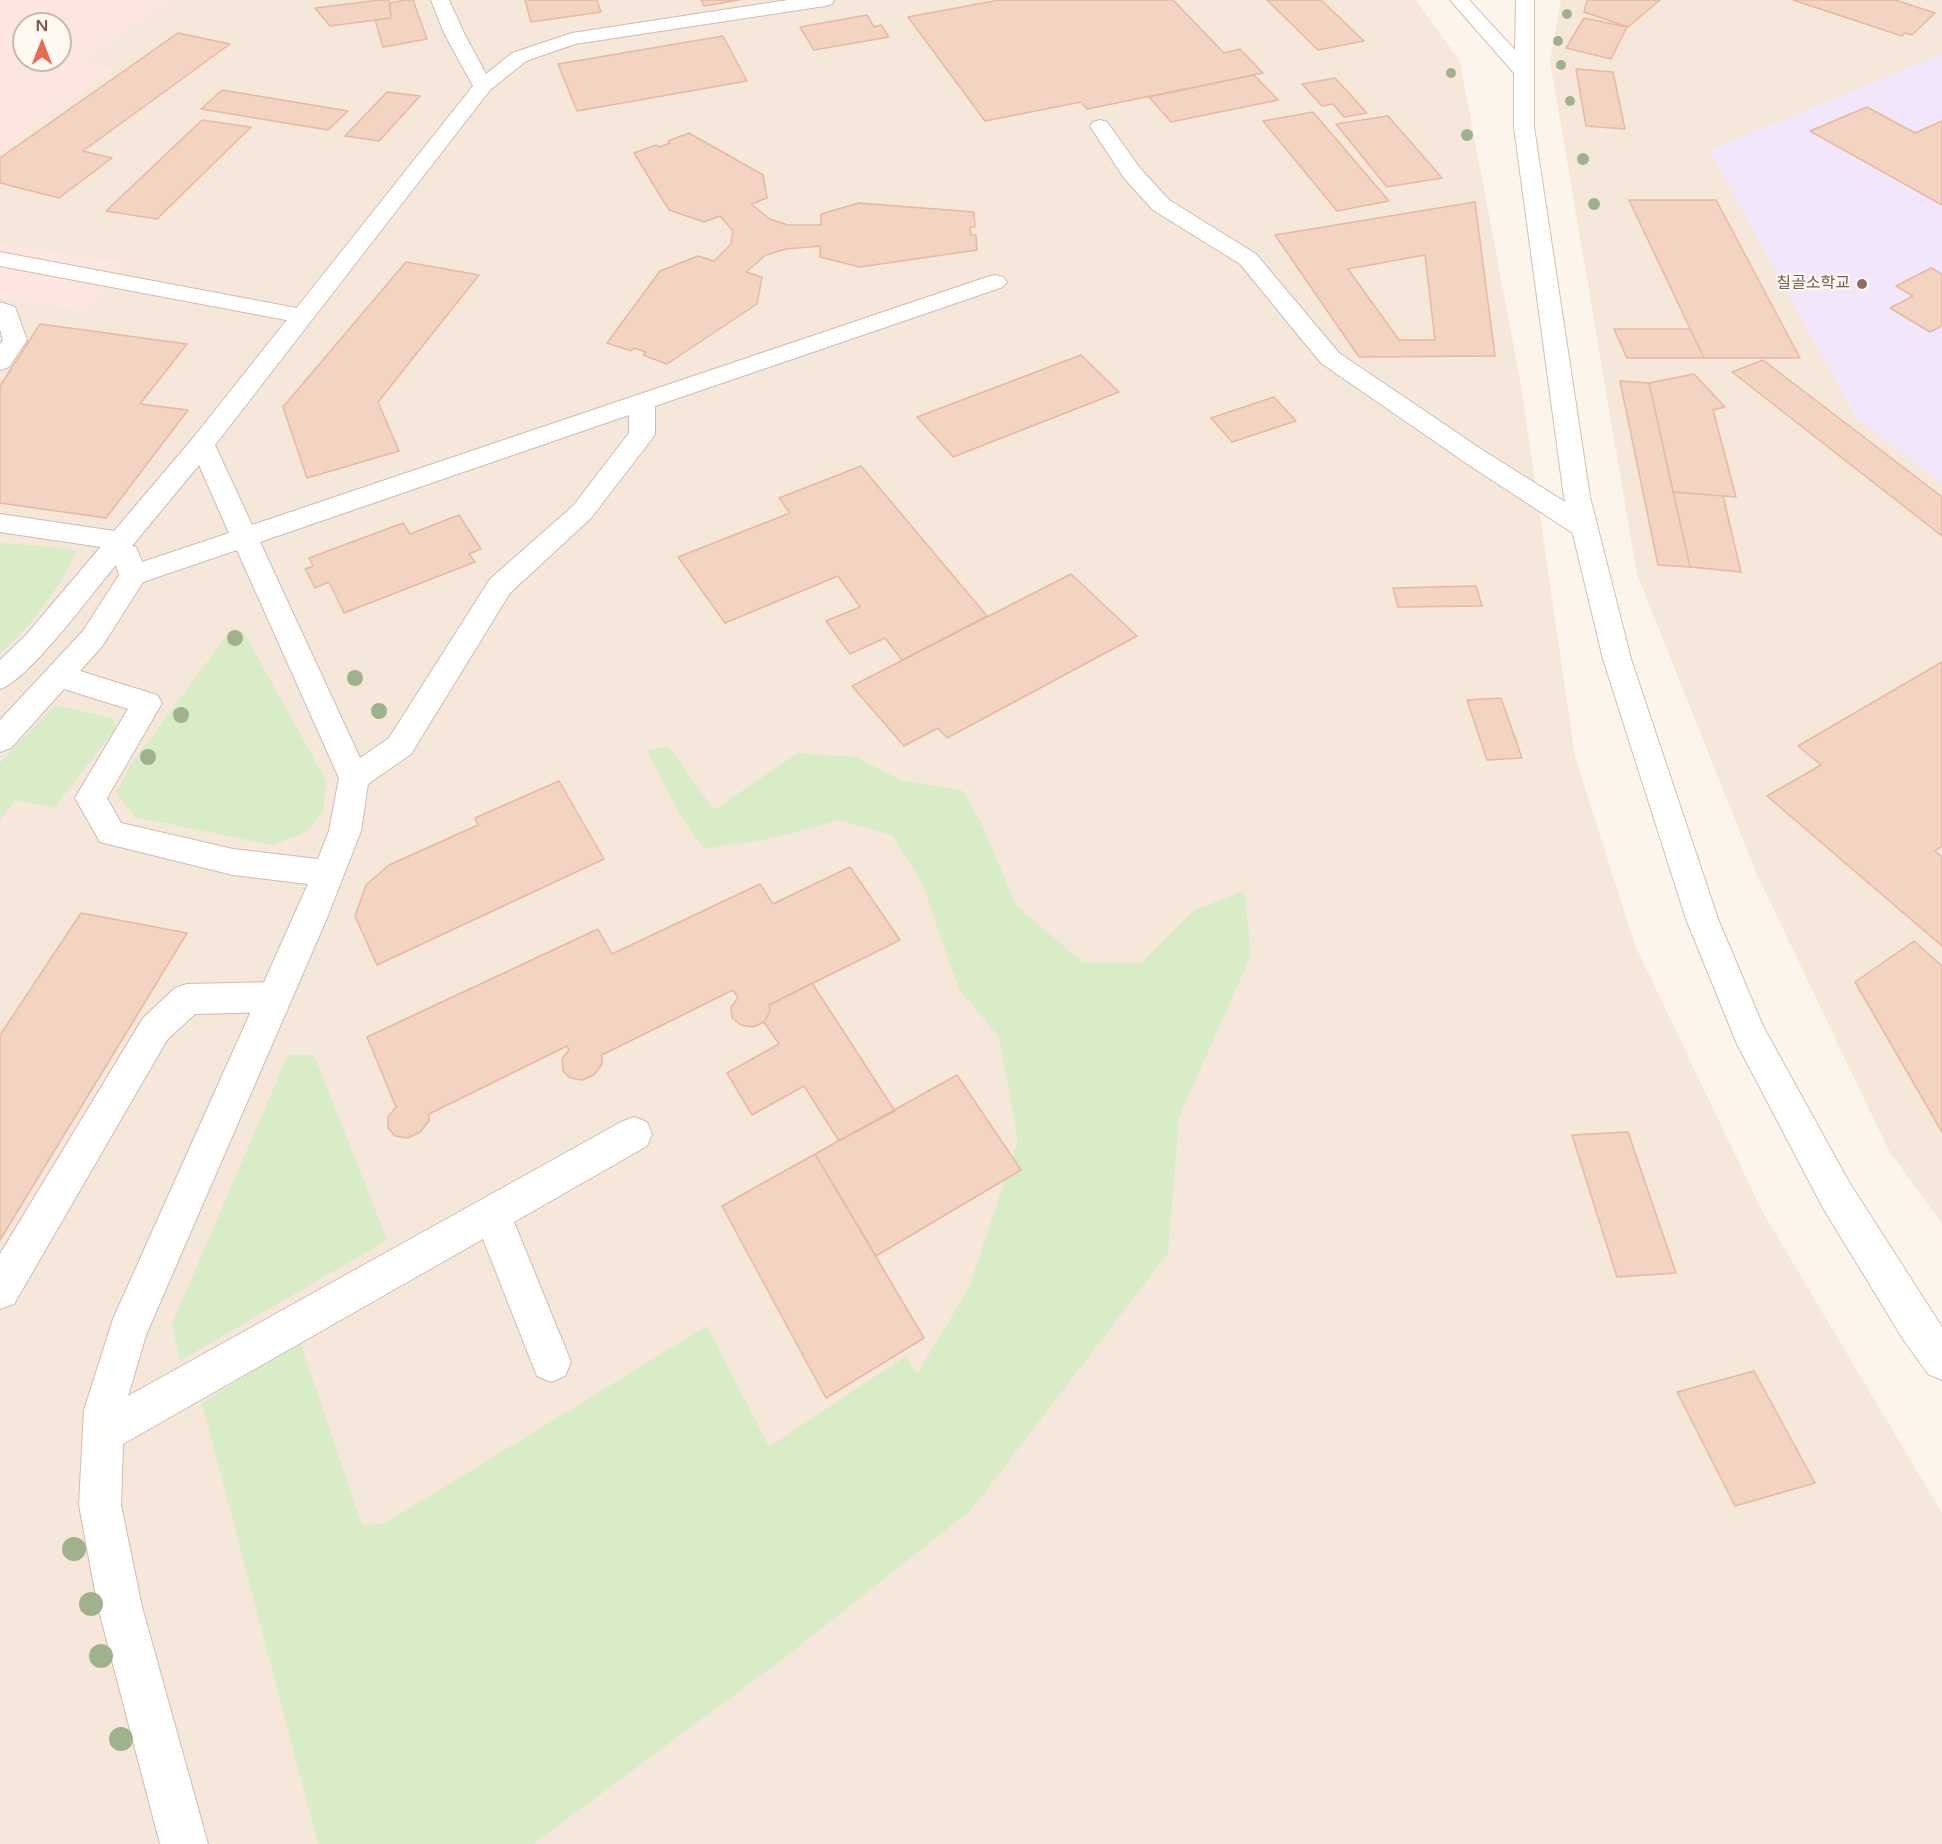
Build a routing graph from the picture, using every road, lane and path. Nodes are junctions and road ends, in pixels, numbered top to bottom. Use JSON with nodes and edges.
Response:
{"nodes":[{"id":1,"x":440,"y":0,"type":"edge"},
{"id":2,"x":825,"y":0,"type":"edge"},
{"id":3,"x":1459,"y":0,"type":"edge"},
{"id":4,"x":1525,"y":0,"type":"edge"},
{"id":5,"x":1525,"y":73,"type":"junction"},
{"id":6,"x":483,"y":86,"type":"junction"},
{"id":7,"x":1100,"y":126,"type":"dead end"},
{"id":8,"x":0,"y":259,"type":"edge"},
{"id":9,"x":995,"y":282,"type":"dead end"},
{"id":10,"x":0,"y":309,"type":"edge"},
{"id":11,"x":302,"y":316,"type":"junction"},
{"id":12,"x":0,"y":362,"type":"edge"},
{"id":13,"x":642,"y":402,"type":"junction"},
{"id":14,"x":202,"y":444,"type":"junction"},
{"id":15,"x":0,"y":524,"type":"edge"},
{"id":16,"x":1584,"y":528,"type":"junction"},
{"id":17,"x":244,"y":537,"type":"junction"},
{"id":18,"x":121,"y":541,"type":"junction"},
{"id":19,"x":133,"y":575,"type":"junction"},
{"id":20,"x":59,"y":676,"type":"junction"},
{"id":21,"x":0,"y":678,"type":"edge"},
{"id":22,"x":0,"y":740,"type":"edge"},
{"id":23,"x":354,"y":778,"type":"junction"},
{"id":24,"x":328,"y":873,"type":"junction"},
{"id":25,"x":276,"y":997,"type":"junction"},
{"id":26,"x":634,"y":1134,"type":"dead end"},
{"id":27,"x":492,"y":1214,"type":"junction"},
{"id":28,"x":0,"y":1290,"type":"edge"},
{"id":29,"x":1942,"y":1360,"type":"edge"},
{"id":30,"x":551,"y":1362,"type":"dead end"},
{"id":31,"x":103,"y":1433,"type":"junction"},
{"id":32,"x":184,"y":1844,"type":"edge"}],
"edges":[{"from":1,"to":6,"type":"street"},
{"from":2,"to":6,"type":"street"},
{"from":3,"to":5,"type":"street"},
{"from":4,"to":5,"type":"street"},
{"from":5,"to":16,"type":"street"},
{"from":6,"to":11,"type":"street"},
{"from":7,"to":16,"type":"street"},
{"from":8,"to":11,"type":"street"},
{"from":9,"to":13,"type":"street"},
{"from":10,"to":12,"type":"street"},
{"from":11,"to":14,"type":"street"},
{"from":13,"to":17,"type":"street"},
{"from":13,"to":23,"type":"street"},
{"from":14,"to":17,"type":"street"},
{"from":14,"to":18,"type":"street"},
{"from":15,"to":18,"type":"street"},
{"from":16,"to":29,"type":"street"},
{"from":17,"to":19,"type":"street"},
{"from":17,"to":23,"type":"street"},
{"from":18,"to":19,"type":"street"},
{"from":18,"to":21,"type":"street"},
{"from":19,"to":20,"type":"street"},
{"from":20,"to":22,"type":"street"},
{"from":20,"to":24,"type":"street"},
{"from":23,"to":24,"type":"street"},
{"from":24,"to":25,"type":"street"},
{"from":25,"to":28,"type":"street"},
{"from":25,"to":31,"type":"street"},
{"from":26,"to":27,"type":"street"},
{"from":27,"to":30,"type":"street"},
{"from":27,"to":31,"type":"street"},
{"from":31,"to":32,"type":"street"}]}
